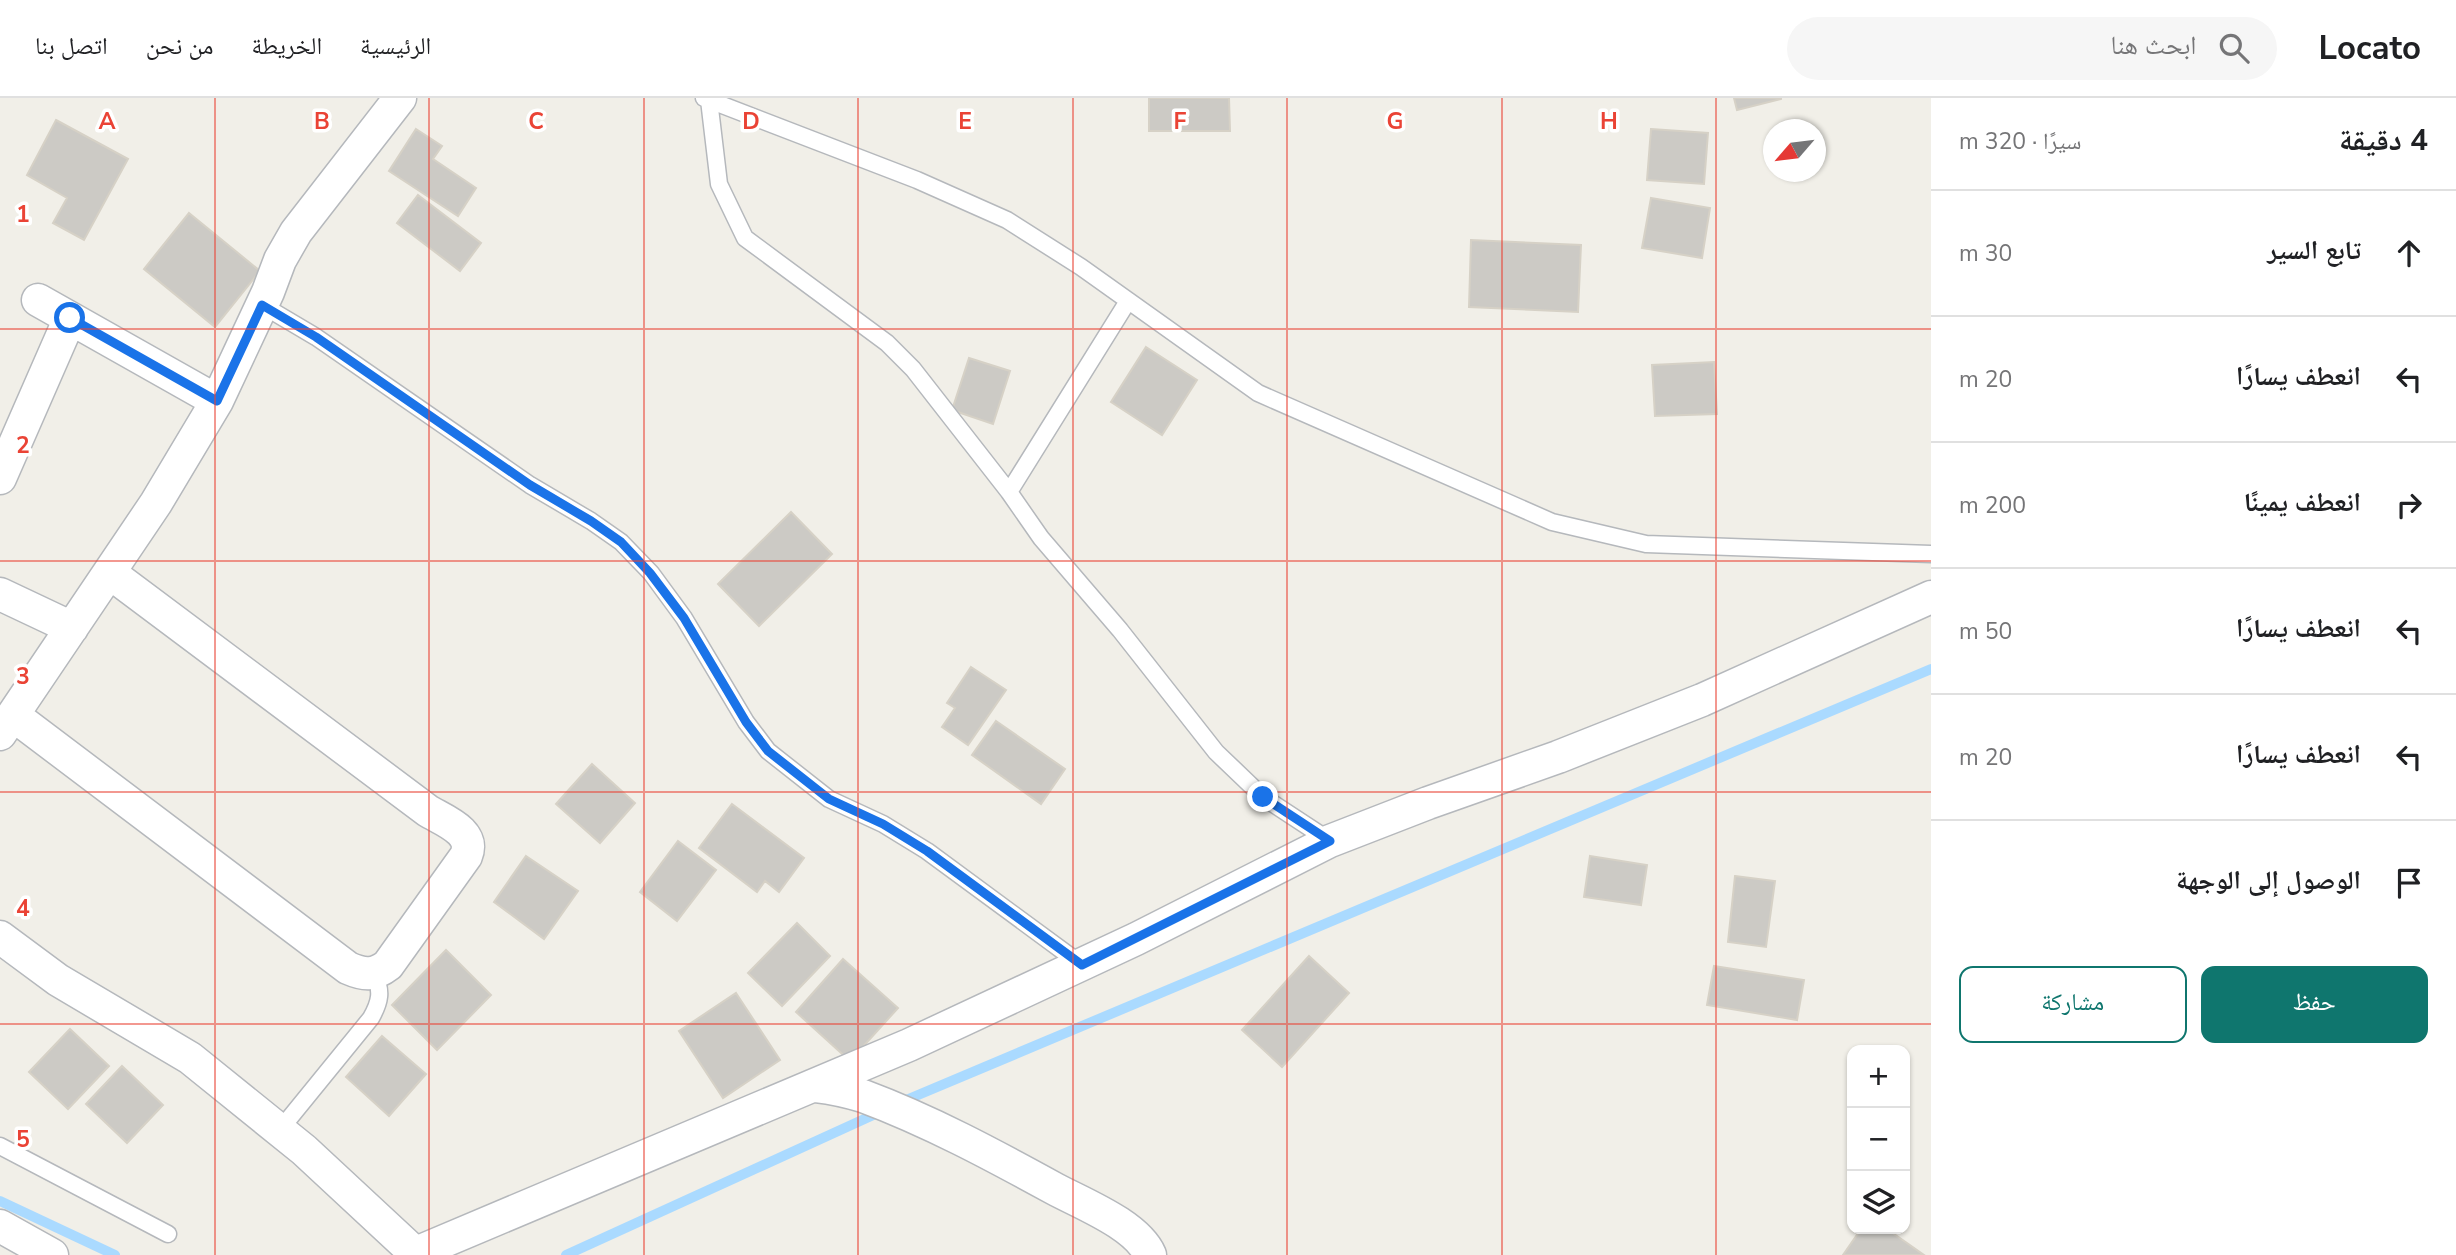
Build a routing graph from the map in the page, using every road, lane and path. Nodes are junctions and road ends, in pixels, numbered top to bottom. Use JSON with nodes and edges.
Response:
{"nodes":[{"id":1,"x":706,"y":99,"type":"edge"},
{"id":2,"x":387,"y":102,"type":"edge"},
{"id":3,"x":37,"y":300,"type":"dead end"},
{"id":4,"x":1128,"y":301,"type":"junction"},
{"id":5,"x":262,"y":305,"type":"junction"},
{"id":6,"x":70,"y":318,"type":"junction"},
{"id":7,"x":217,"y":401,"type":"junction"},
{"id":8,"x":0,"y":478,"type":"edge"},
{"id":9,"x":1009,"y":492,"type":"junction"},
{"id":10,"x":1931,"y":554,"type":"edge"},
{"id":11,"x":110,"y":573,"type":"junction"},
{"id":12,"x":0,"y":594,"type":"edge"},
{"id":13,"x":1931,"y":597,"type":"edge"},
{"id":14,"x":72,"y":628,"type":"junction"},
{"id":15,"x":6,"y":724,"type":"edge"},
{"id":16,"x":1330,"y":841,"type":"junction"},
{"id":17,"x":0,"y":937,"type":"edge"},
{"id":18,"x":1082,"y":965,"type":"junction"},
{"id":19,"x":373,"y":974,"type":"junction"},
{"id":20,"x":816,"y":1086,"type":"junction"},
{"id":21,"x":279,"y":1131,"type":"junction"},
{"id":22,"x":0,"y":1146,"type":"edge"},
{"id":23,"x":0,"y":1226,"type":"edge"},
{"id":24,"x":168,"y":1234,"type":"dead end"},
{"id":25,"x":417,"y":1254,"type":"edge"},
{"id":26,"x":52,"y":1255,"type":"edge"},
{"id":27,"x":1150,"y":1255,"type":"edge"}],
"edges":[{"from":1,"to":4,"type":"lane"},
{"from":1,"to":9,"type":"lane"},
{"from":2,"to":5,"type":"street"},
{"from":3,"to":6,"type":"street"},
{"from":4,"to":9,"type":"lane"},
{"from":4,"to":10,"type":"lane"},
{"from":5,"to":7,"type":"street"},
{"from":5,"to":18,"type":"lane"},
{"from":6,"to":7,"type":"street"},
{"from":6,"to":8,"type":"street"},
{"from":7,"to":11,"type":"street"},
{"from":9,"to":16,"type":"lane"},
{"from":11,"to":14,"type":"street"},
{"from":11,"to":19,"type":"street"},
{"from":12,"to":14,"type":"street"},
{"from":13,"to":16,"type":"street"},
{"from":14,"to":15,"type":"street"},
{"from":15,"to":19,"type":"street"},
{"from":16,"to":18,"type":"street"},
{"from":17,"to":21,"type":"street"},
{"from":18,"to":20,"type":"street"},
{"from":19,"to":21,"type":"lane"},
{"from":20,"to":25,"type":"street"},
{"from":20,"to":27,"type":"street"},
{"from":21,"to":25,"type":"street"},
{"from":22,"to":24,"type":"lane"},
{"from":23,"to":26,"type":"street"}]}
